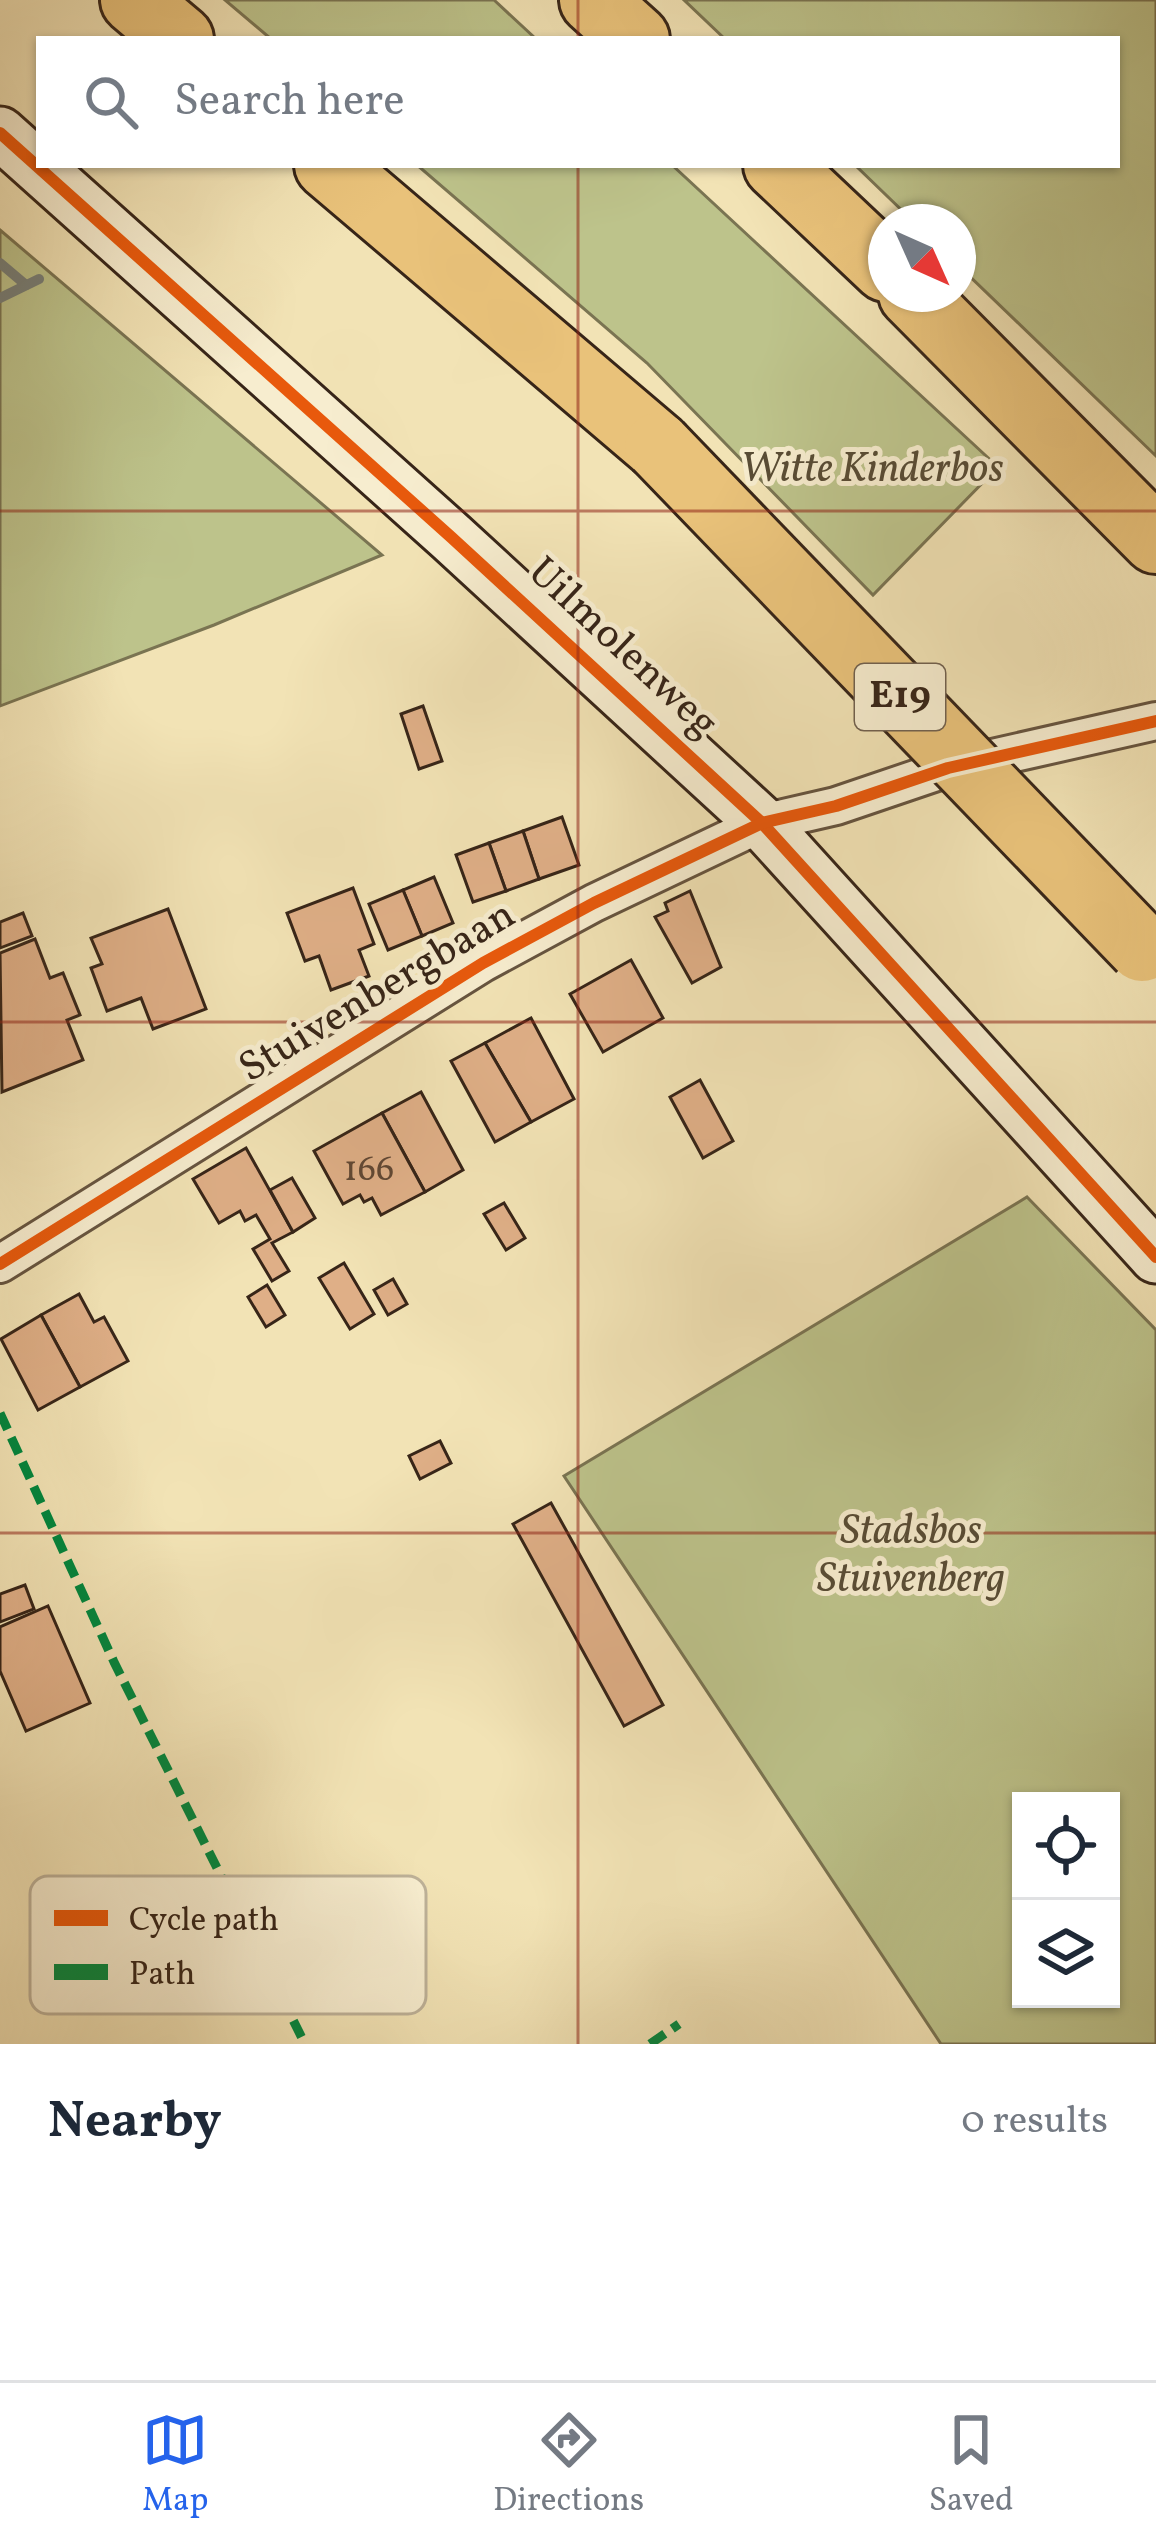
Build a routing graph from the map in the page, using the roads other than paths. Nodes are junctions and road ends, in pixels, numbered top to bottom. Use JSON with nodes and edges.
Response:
{"nodes":[{"id":1,"x":134,"y":0,"type":"edge"},
{"id":2,"x":593,"y":0,"type":"edge"},
{"id":3,"x":176,"y":36,"type":"edge"},
{"id":4,"x":634,"y":36,"type":"edge"},
{"id":5,"x":0,"y":133,"type":"edge"},
{"id":6,"x":36,"y":166,"type":"edge"},
{"id":7,"x":39,"y":168,"type":"edge"},
{"id":8,"x":332,"y":168,"type":"edge"},
{"id":9,"x":780,"y":168,"type":"edge"},
{"id":10,"x":866,"y":248,"type":"edge"},
{"id":11,"x":930,"y":312,"type":"edge"},
{"id":12,"x":1156,"y":540,"type":"edge"},
{"id":13,"x":1156,"y":721,"type":"edge"},
{"id":14,"x":762,"y":823,"type":"junction"},
{"id":15,"x":1149,"y":955,"type":"edge"},
{"id":16,"x":1156,"y":1257,"type":"edge"},
{"id":17,"x":0,"y":1264,"type":"edge"}],
"edges":[{"from":1,"to":3,"type":"highway"},
{"from":2,"to":4,"type":"highway"},
{"from":5,"to":6,"type":"main road","name":"Uilmolenweg"},
{"from":7,"to":14,"type":"main road","name":"Uilmolenweg"},
{"from":8,"to":15,"type":"highway","number":"E19","bridge":true},
{"from":9,"to":10,"type":"highway"},
{"from":11,"to":12,"type":"highway"},
{"from":13,"to":14,"type":"street","name":"Stuivenbergbaan"},
{"from":14,"to":16,"type":"main road","name":"Uilmolenweg"},
{"from":14,"to":17,"type":"street","name":"Stuivenbergbaan"}]}
